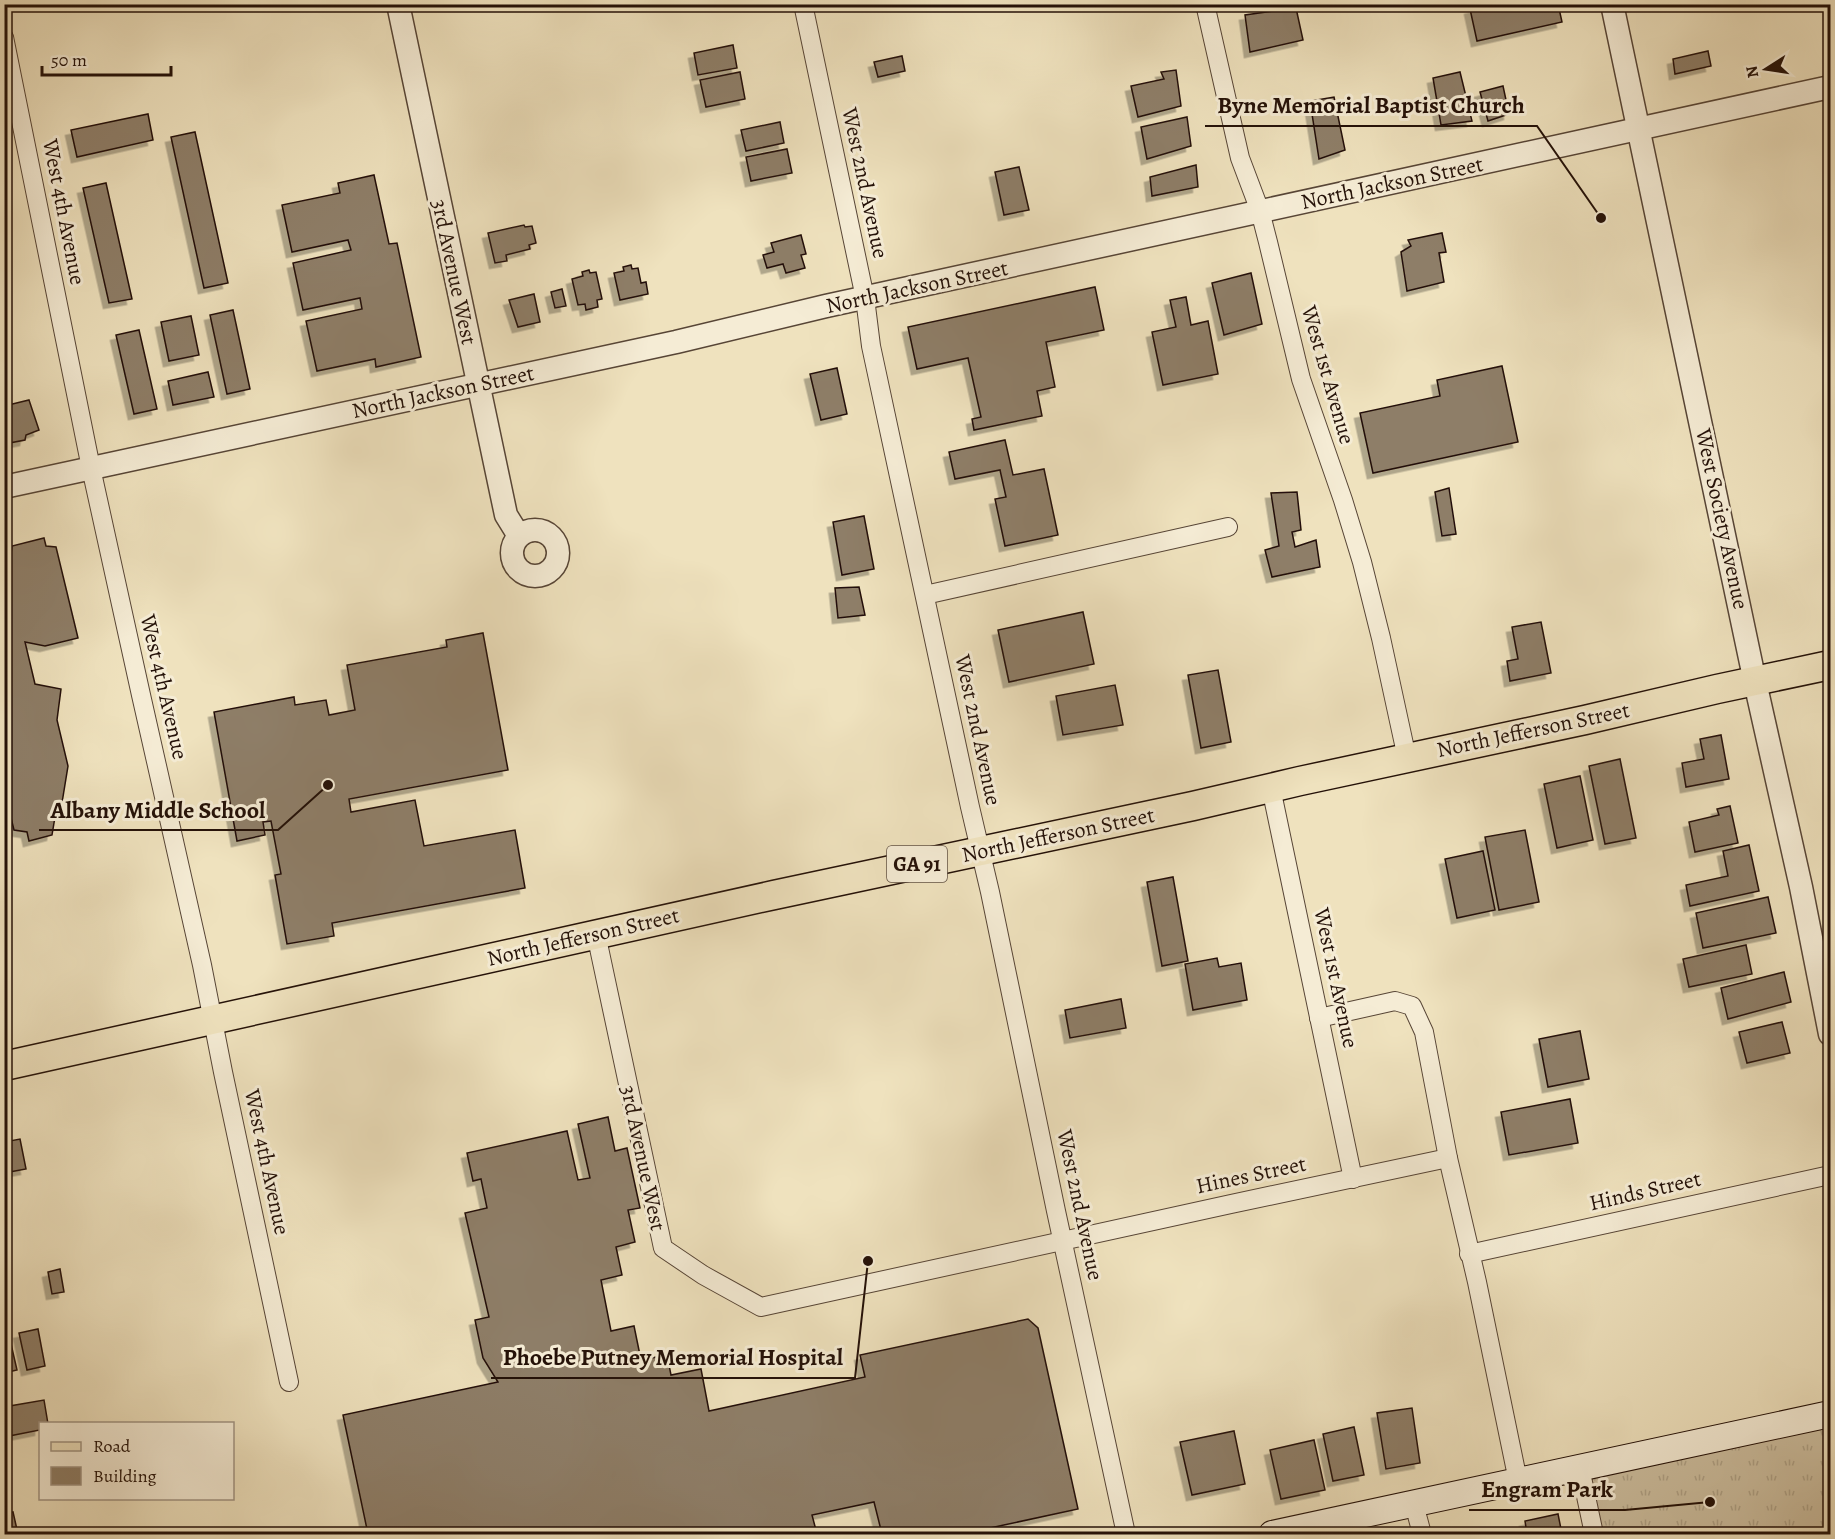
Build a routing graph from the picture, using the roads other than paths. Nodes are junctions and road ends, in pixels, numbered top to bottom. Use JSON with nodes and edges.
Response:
{"nodes":[{"id":1,"x":398,"y":4,"type":"edge"},
{"id":2,"x":803,"y":4,"type":"edge"},
{"id":3,"x":1205,"y":4,"type":"edge"},
{"id":4,"x":1612,"y":4,"type":"edge"},
{"id":5,"x":4,"y":37,"type":"edge"},
{"id":6,"x":1830,"y":87,"type":"edge"},
{"id":7,"x":1639,"y":129,"type":"junction"},
{"id":8,"x":1260,"y":211,"type":"junction"},
{"id":9,"x":865,"y":298,"type":"junction"},
{"id":10,"x":478,"y":384,"type":"junction"},
{"id":11,"x":91,"y":468,"type":"junction"},
{"id":12,"x":4,"y":487,"type":"edge"},
{"id":13,"x":1228,"y":527,"type":"dead end"},
{"id":14,"x":519,"y":536,"type":"dead end"},
{"id":15,"x":925,"y":595,"type":"junction"},
{"id":16,"x":1830,"y":665,"type":"edge"},
{"id":17,"x":1755,"y":682,"type":"junction"},
{"id":18,"x":1407,"y":758,"type":"junction"},
{"id":19,"x":1270,"y":788,"type":"junction"},
{"id":20,"x":981,"y":851,"type":"junction"},
{"id":21,"x":596,"y":934,"type":"junction"},
{"id":22,"x":1319,"y":1018,"type":"junction"},
{"id":23,"x":214,"y":1020,"type":"junction"},
{"id":24,"x":1830,"y":1034,"type":"edge"},
{"id":25,"x":4,"y":1066,"type":"edge"},
{"id":26,"x":1448,"y":1158,"type":"junction"},
{"id":27,"x":1830,"y":1175,"type":"edge"},
{"id":28,"x":1353,"y":1179,"type":"junction"},
{"id":29,"x":1063,"y":1241,"type":"junction"},
{"id":30,"x":1470,"y":1254,"type":"junction"},
{"id":31,"x":289,"y":1382,"type":"dead end"},
{"id":32,"x":1830,"y":1414,"type":"edge"},
{"id":33,"x":1580,"y":1468,"type":"junction"},
{"id":34,"x":1518,"y":1482,"type":"junction"},
{"id":35,"x":1414,"y":1504,"type":"junction"},
{"id":36,"x":1126,"y":1534,"type":"edge"},
{"id":37,"x":1272,"y":1534,"type":"edge"},
{"id":38,"x":1422,"y":1534,"type":"edge"},
{"id":39,"x":1594,"y":1534,"type":"edge"}],
"edges":[{"from":1,"to":10,"type":"street","name":"3rd Avenue West"},
{"from":2,"to":9,"type":"street","name":"West 2nd Avenue"},
{"from":3,"to":8,"type":"street","name":"West 1st Avenue"},
{"from":4,"to":7,"type":"street","name":"West Society Avenue"},
{"from":5,"to":11,"type":"street","name":"West 4th Avenue"},
{"from":6,"to":7,"type":"street","name":"North Jackson Street"},
{"from":7,"to":8,"type":"street","name":"North Jackson Street"},
{"from":7,"to":17,"type":"street","name":"West Society Avenue"},
{"from":8,"to":9,"type":"street","name":"North Jackson Street"},
{"from":8,"to":18,"type":"street","name":"West 1st Avenue"},
{"from":9,"to":10,"type":"street","name":"North Jackson Street"},
{"from":9,"to":15,"type":"street","name":"West 2nd Avenue"},
{"from":10,"to":11,"type":"street","name":"North Jackson Street"},
{"from":10,"to":14,"type":"street","name":"3rd Avenue West"},
{"from":11,"to":12,"type":"street","name":"North Jackson Street"},
{"from":11,"to":23,"type":"street","name":"West 4th Avenue"},
{"from":13,"to":15,"type":"street"},
{"from":15,"to":20,"type":"street","name":"West 2nd Avenue"},
{"from":16,"to":17,"type":"main road","name":"North Jefferson Street","number":"GA 91"},
{"from":17,"to":18,"type":"main road","name":"North Jefferson Street","number":"GA 91"},
{"from":17,"to":24,"type":"street","name":"West Society Avenue"},
{"from":18,"to":19,"type":"main road","name":"North Jefferson Street","number":"GA 91"},
{"from":19,"to":20,"type":"main road","name":"North Jefferson Street","number":"GA 91"},
{"from":19,"to":22,"type":"street","name":"West 1st Avenue"},
{"from":20,"to":21,"type":"main road","name":"North Jefferson Street","number":"GA 91"},
{"from":20,"to":29,"type":"street","name":"West 2nd Avenue"},
{"from":21,"to":23,"type":"main road","name":"North Jefferson Street","number":"GA 91"},
{"from":21,"to":29,"type":"street","name":"3rd Avenue West"},
{"from":22,"to":26,"type":"street"},
{"from":22,"to":28,"type":"street","name":"West 1st Avenue"},
{"from":23,"to":25,"type":"main road","name":"North Jefferson Street","number":"GA 91"},
{"from":23,"to":31,"type":"street","name":"West 4th Avenue"},
{"from":26,"to":28,"type":"street","name":"Hines Street"},
{"from":26,"to":30,"type":"street"},
{"from":27,"to":30,"type":"street","name":"Hinds Street"},
{"from":28,"to":29,"type":"street","name":"Hines Street"},
{"from":29,"to":36,"type":"street","name":"West 2nd Avenue"},
{"from":30,"to":34,"type":"street"},
{"from":32,"to":33,"type":"main road"},
{"from":33,"to":34,"type":"main road"},
{"from":33,"to":39,"type":"street"},
{"from":34,"to":35,"type":"main road"},
{"from":35,"to":37,"type":"main road"},
{"from":35,"to":38,"type":"street"}]}
